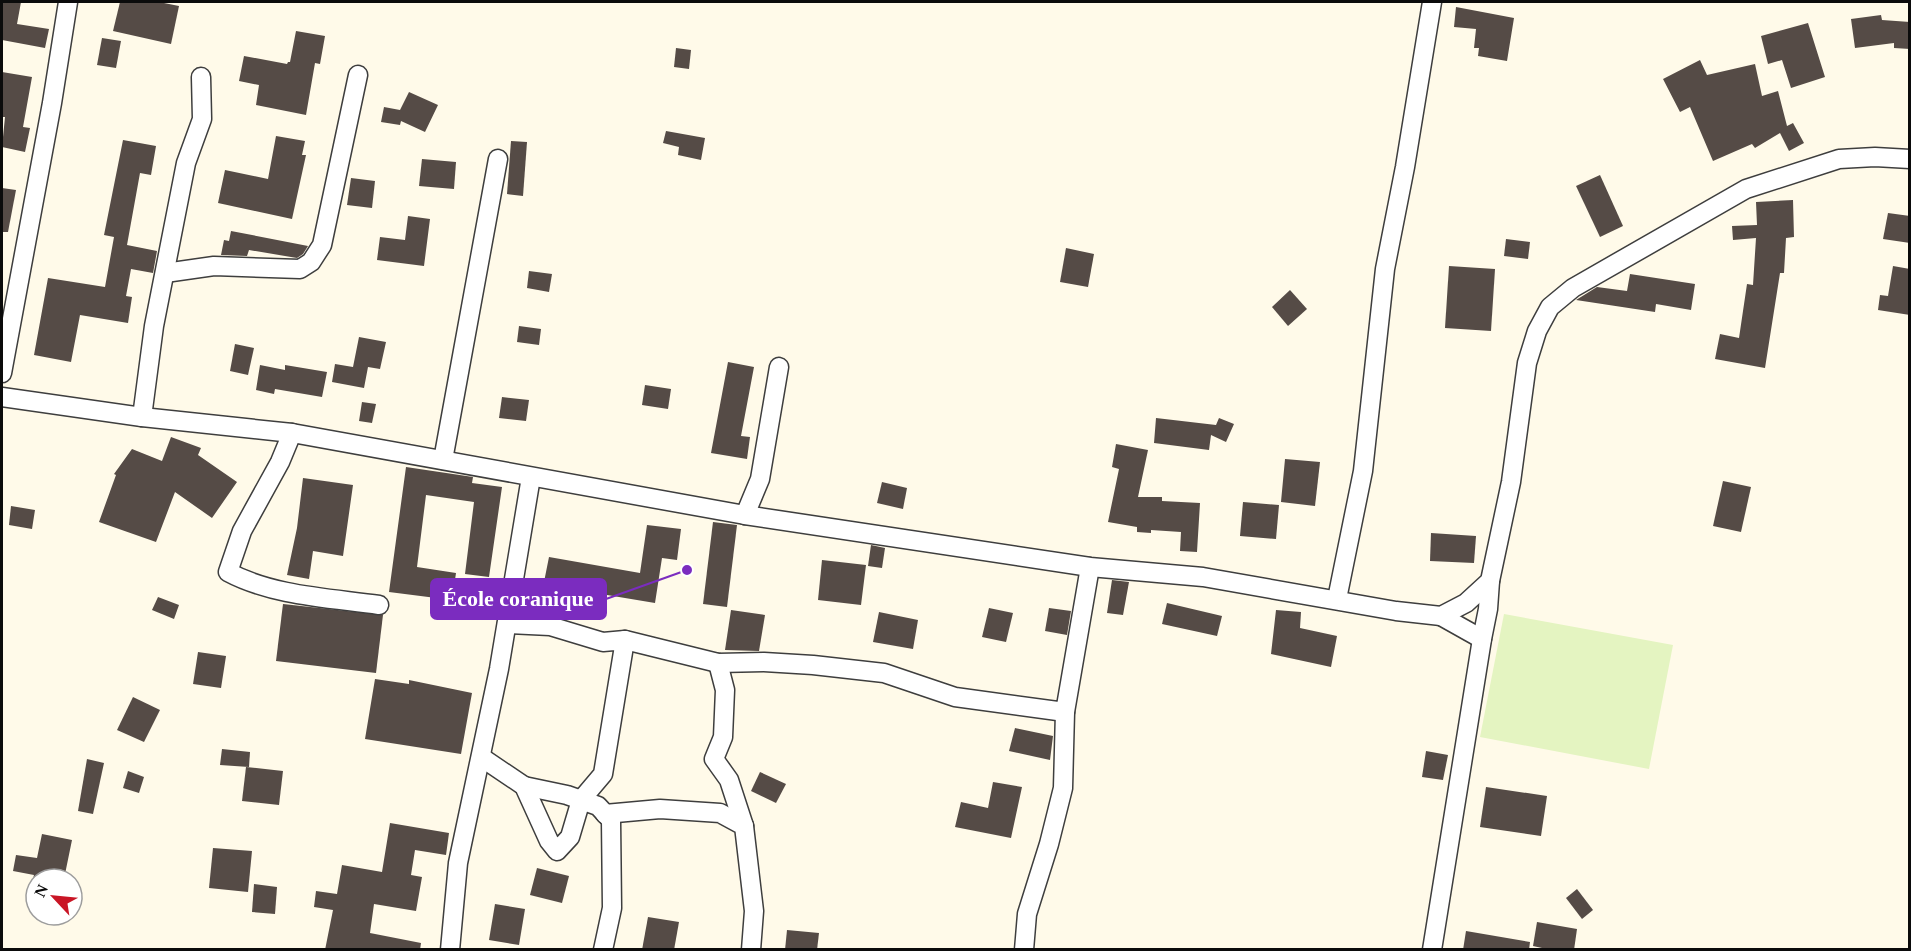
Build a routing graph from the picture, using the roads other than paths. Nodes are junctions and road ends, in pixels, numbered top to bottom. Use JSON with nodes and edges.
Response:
{"nodes":[{"id":1,"x":68,"y":2,"type":"edge"},
{"id":2,"x":1432,"y":2,"type":"edge"},
{"id":3,"x":358,"y":75,"type":"dead end"},
{"id":4,"x":201,"y":77,"type":"dead end"},
{"id":5,"x":498,"y":159,"type":"dead end"},
{"id":6,"x":1910,"y":159,"type":"edge"},
{"id":7,"x":165,"y":273,"type":"junction"},
{"id":8,"x":779,"y":367,"type":"dead end"},
{"id":9,"x":2,"y":373,"type":"edge"},
{"id":10,"x":2,"y":396,"type":"edge"},
{"id":11,"x":142,"y":417,"type":"junction"},
{"id":12,"x":292,"y":433,"type":"junction"},
{"id":13,"x":443,"y":460,"type":"junction"},
{"id":14,"x":531,"y":477,"type":"junction"},
{"id":15,"x":745,"y":515,"type":"junction"},
{"id":16,"x":1090,"y":567,"type":"junction"},
{"id":17,"x":1490,"y":581,"type":"junction"},
{"id":18,"x":1336,"y":599,"type":"junction"},
{"id":19,"x":379,"y":605,"type":"dead end"},
{"id":20,"x":1441,"y":616,"type":"junction"},
{"id":21,"x":507,"y":624,"type":"junction"},
{"id":22,"x":1482,"y":639,"type":"junction"},
{"id":23,"x":625,"y":640,"type":"junction"},
{"id":24,"x":718,"y":663,"type":"junction"},
{"id":25,"x":1065,"y":712,"type":"junction"},
{"id":26,"x":481,"y":757,"type":"junction"},
{"id":27,"x":524,"y":786,"type":"junction"},
{"id":28,"x":581,"y":800,"type":"junction"},
{"id":29,"x":605,"y":813,"type":"junction"},
{"id":30,"x":744,"y":826,"type":"junction"},
{"id":31,"x":450,"y":950,"type":"edge"},
{"id":32,"x":603,"y":950,"type":"edge"},
{"id":33,"x":751,"y":950,"type":"edge"},
{"id":34,"x":1024,"y":950,"type":"edge"},
{"id":35,"x":1432,"y":950,"type":"edge"}],
"edges":[{"from":1,"to":9,"type":"street"},
{"from":2,"to":18,"type":"street"},
{"from":3,"to":7,"type":"street"},
{"from":4,"to":7,"type":"street"},
{"from":5,"to":13,"type":"street"},
{"from":6,"to":17,"type":"street"},
{"from":7,"to":11,"type":"street"},
{"from":8,"to":15,"type":"street"},
{"from":10,"to":11,"type":"street"},
{"from":11,"to":12,"type":"street"},
{"from":12,"to":13,"type":"street"},
{"from":12,"to":19,"type":"street"},
{"from":13,"to":14,"type":"street"},
{"from":14,"to":15,"type":"street"},
{"from":14,"to":21,"type":"street"},
{"from":15,"to":16,"type":"street"},
{"from":16,"to":18,"type":"street"},
{"from":16,"to":25,"type":"street"},
{"from":17,"to":20,"type":"street"},
{"from":17,"to":22,"type":"street"},
{"from":18,"to":20,"type":"street"},
{"from":20,"to":22,"type":"street"},
{"from":21,"to":23,"type":"street"},
{"from":21,"to":26,"type":"street"},
{"from":22,"to":35,"type":"street"},
{"from":23,"to":24,"type":"street"},
{"from":23,"to":28,"type":"street"},
{"from":24,"to":25,"type":"street"},
{"from":24,"to":30,"type":"street"},
{"from":25,"to":34,"type":"street"},
{"from":26,"to":27,"type":"street"},
{"from":26,"to":31,"type":"street"},
{"from":27,"to":28,"type":"street"},
{"from":27,"to":28,"type":"street"},
{"from":28,"to":29,"type":"street"},
{"from":29,"to":30,"type":"street"},
{"from":29,"to":32,"type":"street"},
{"from":30,"to":33,"type":"street"}]}
